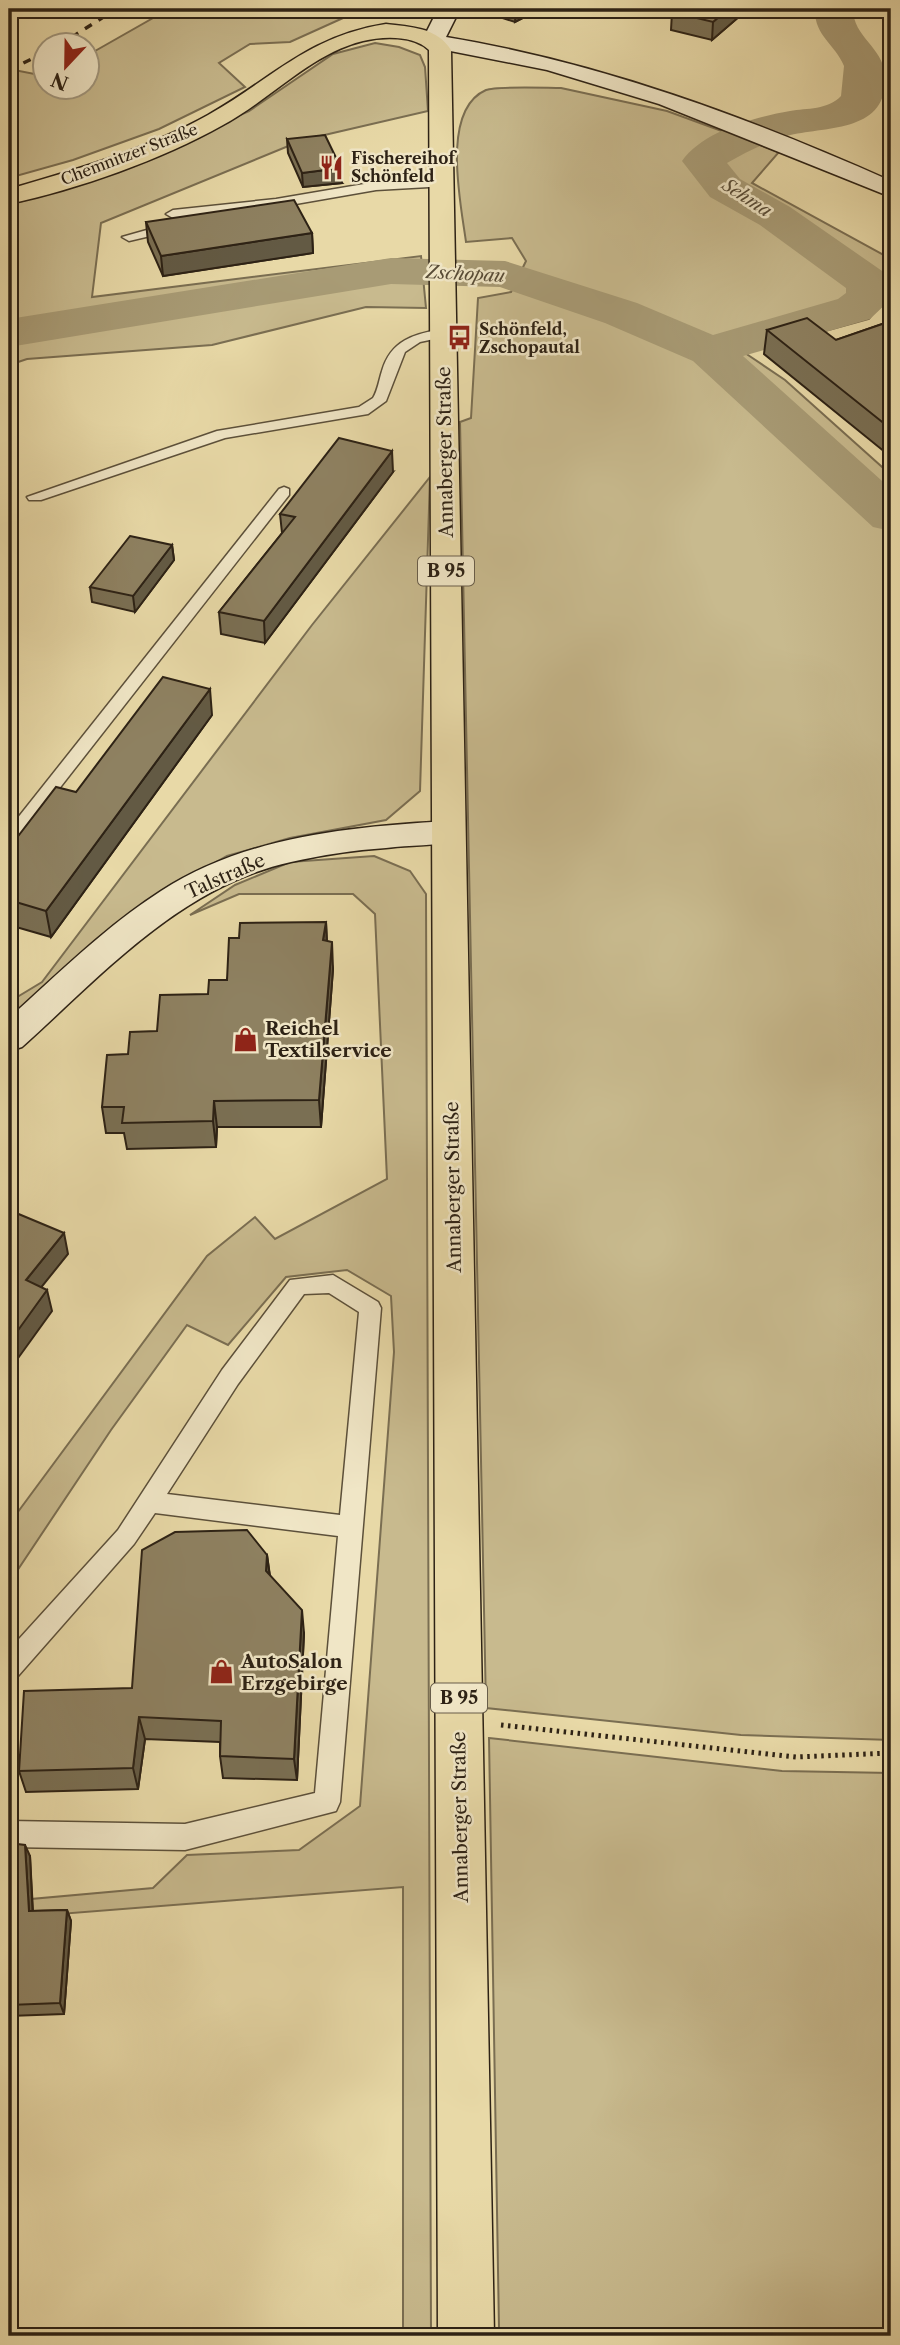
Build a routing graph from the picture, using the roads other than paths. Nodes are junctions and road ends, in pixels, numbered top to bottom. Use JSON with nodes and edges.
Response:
{"nodes":[{"id":1,"x":449,"y":9,"type":"edge"},
{"id":2,"x":433,"y":41,"type":"junction"},
{"id":3,"x":245,"y":100,"type":"junction"},
{"id":4,"x":9,"y":183,"type":"edge"},
{"id":5,"x":442,"y":183,"type":"junction"},
{"id":6,"x":891,"y":190,"type":"edge"},
{"id":7,"x":9,"y":197,"type":"edge"},
{"id":8,"x":275,"y":203,"type":"junction"},
{"id":9,"x":173,"y":214,"type":"dead end"},
{"id":10,"x":129,"y":237,"type":"dead end"},
{"id":11,"x":443,"y":321,"type":"junction"},
{"id":12,"x":284,"y":492,"type":"dead end"},
{"id":13,"x":35,"y":497,"type":"dead end"},
{"id":14,"x":449,"y":832,"type":"junction"},
{"id":15,"x":9,"y":841,"type":"edge"},
{"id":16,"x":9,"y":1038,"type":"edge"},
{"id":17,"x":149,"y":1502,"type":"junction"},
{"id":18,"x":352,"y":1527,"type":"junction"},
{"id":19,"x":9,"y":1668,"type":"edge"},
{"id":20,"x":9,"y":1834,"type":"edge"},
{"id":21,"x":466,"y":2336,"type":"edge"}],
"edges":[{"from":1,"to":2,"type":"main road"},
{"from":2,"to":3,"type":"main road","name":"Chemnitzer Straße"},
{"from":2,"to":5,"type":"main road","name":"Annaberger Straße","number":"B 95"},
{"from":2,"to":6,"type":"main road"},
{"from":3,"to":4,"type":"main road","name":"Chemnitzer Straße"},
{"from":3,"to":7,"type":"main road","name":"Chemnitzer Straße"},
{"from":5,"to":8,"type":"lane"},
{"from":5,"to":11,"type":"main road","name":"Annaberger Straße","number":"B 95"},
{"from":8,"to":9,"type":"lane"},
{"from":8,"to":10,"type":"lane"},
{"from":11,"to":13,"type":"lane"},
{"from":11,"to":14,"type":"main road","name":"Annaberger Straße","number":"B 95"},
{"from":12,"to":15,"type":"lane"},
{"from":14,"to":16,"type":"main road","name":"Talstraße"},
{"from":14,"to":21,"type":"main road","name":"Annaberger Straße","number":"B 95"},
{"from":17,"to":18,"type":"lane"},
{"from":17,"to":18,"type":"lane"},
{"from":17,"to":19,"type":"lane"},
{"from":18,"to":20,"type":"lane"}]}
